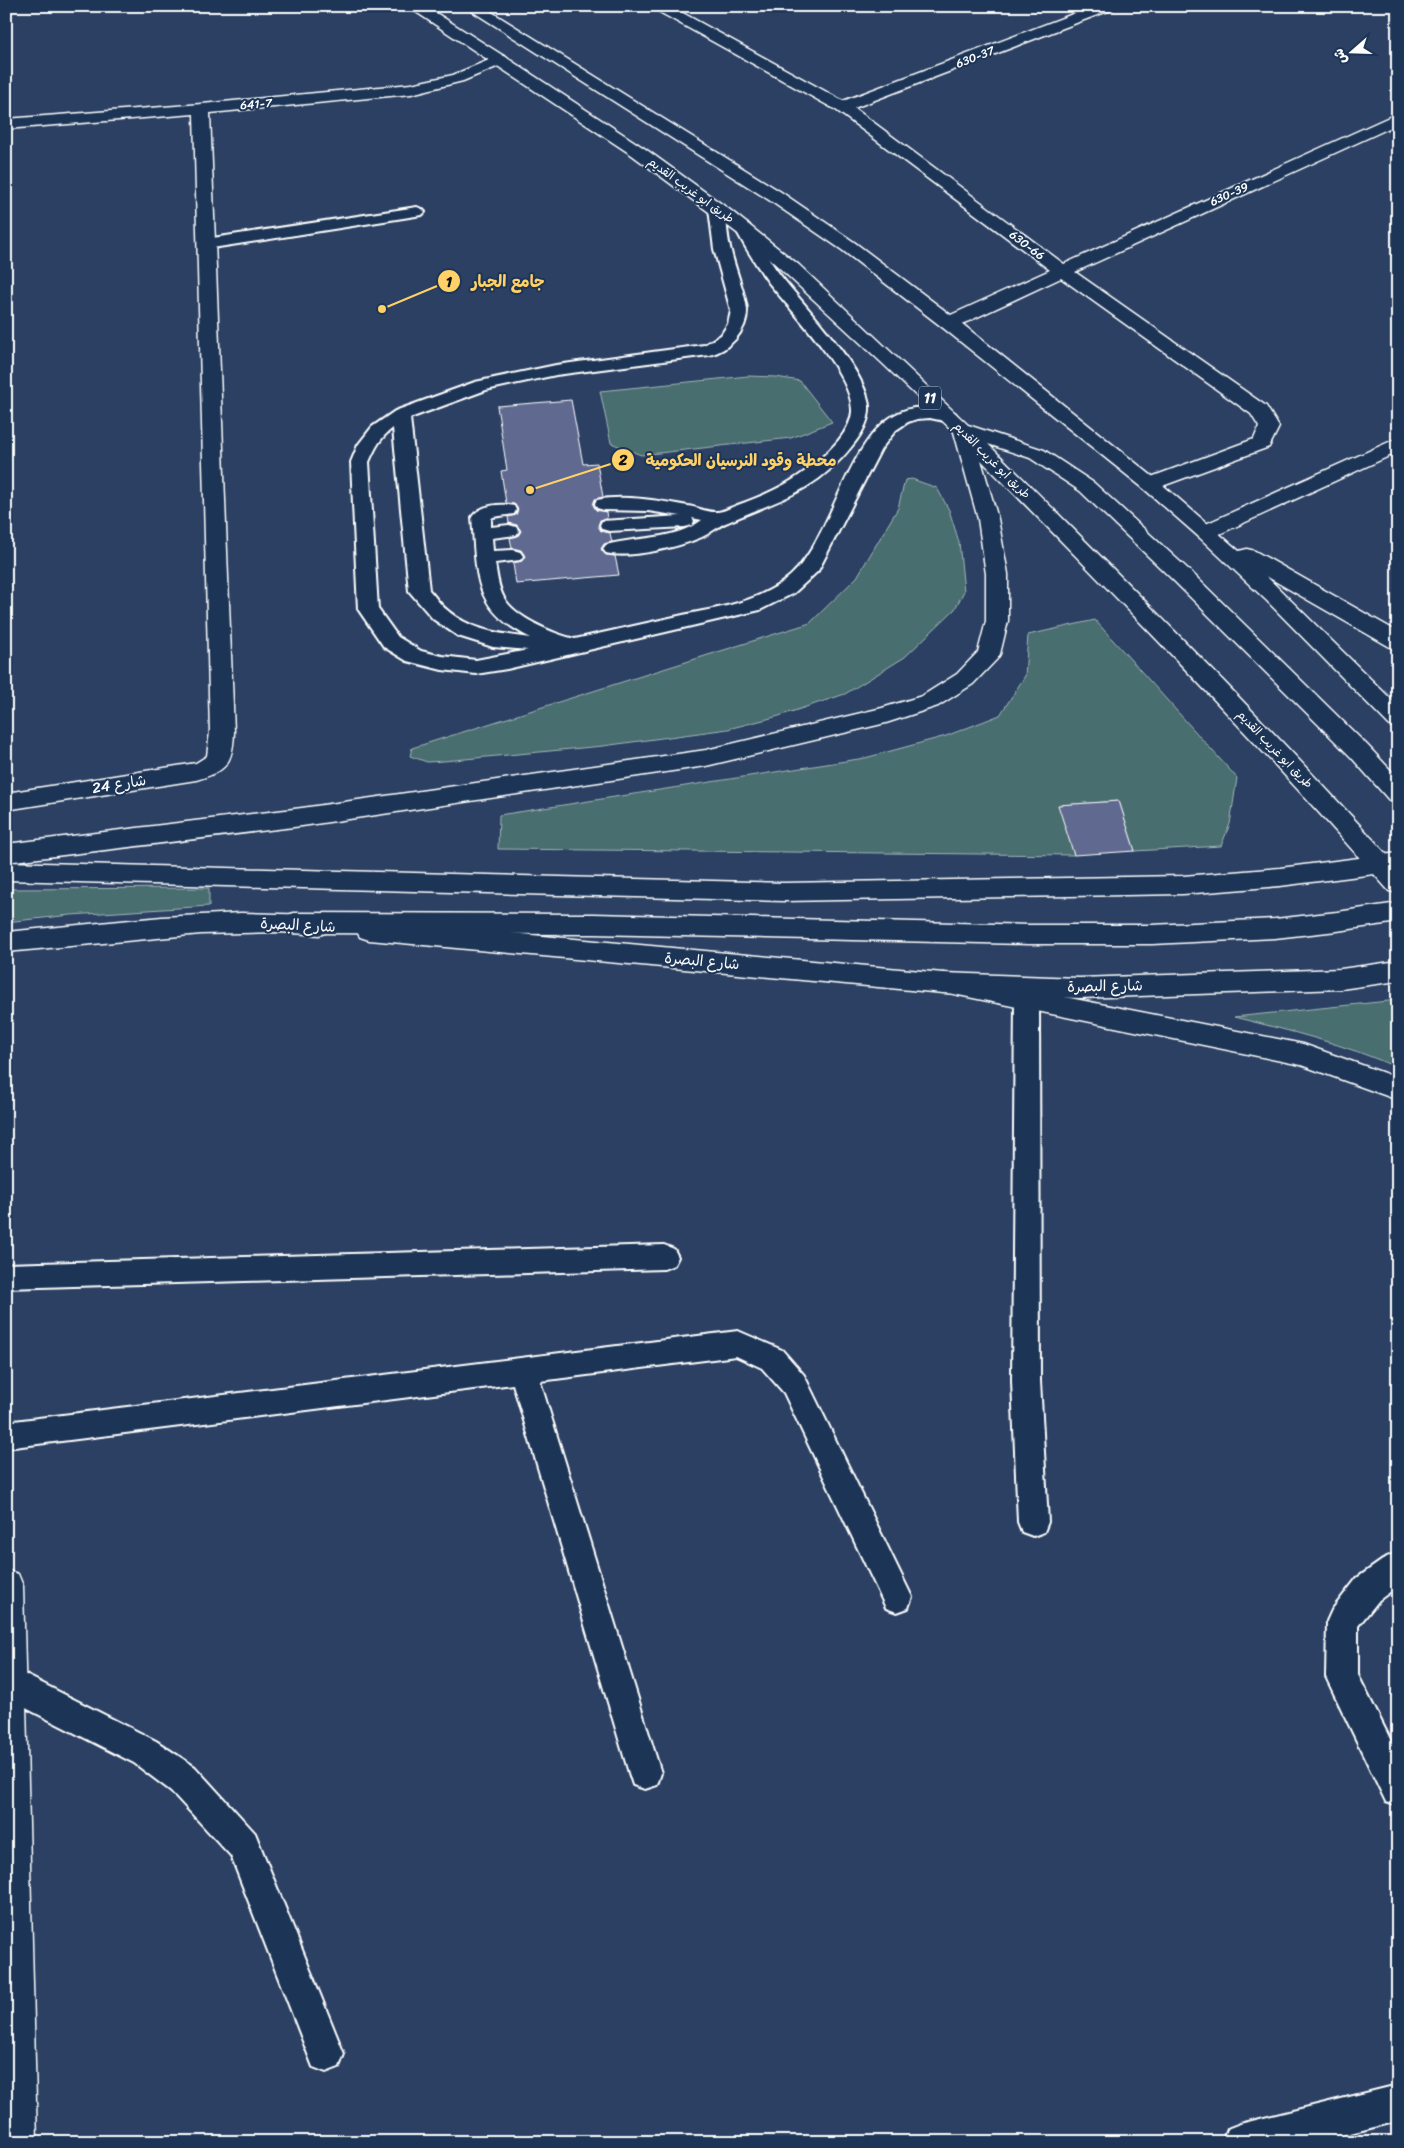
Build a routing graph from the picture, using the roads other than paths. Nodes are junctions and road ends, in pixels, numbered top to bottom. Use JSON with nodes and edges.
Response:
{"nodes":[{"id":1,"x":414,"y":6,"type":"edge"},
{"id":2,"x":471,"y":6,"type":"edge"},
{"id":3,"x":659,"y":6,"type":"edge"},
{"id":4,"x":1108,"y":6,"type":"edge"},
{"id":5,"x":1087,"y":9,"type":"edge"},
{"id":6,"x":500,"y":60,"type":"junction"},
{"id":7,"x":842,"y":107,"type":"junction"},
{"id":8,"x":202,"y":109,"type":"junction"},
{"id":9,"x":1398,"y":118,"type":"edge"},
{"id":10,"x":6,"y":124,"type":"edge"},
{"id":11,"x":717,"y":209,"type":"junction"},
{"id":12,"x":417,"y":212,"type":"dead end"},
{"id":13,"x":742,"y":228,"type":"junction"},
{"id":14,"x":206,"y":244,"type":"junction"},
{"id":15,"x":1061,"y":270,"type":"junction"},
{"id":16,"x":949,"y":323,"type":"junction"},
{"id":17,"x":401,"y":414,"type":"junction"},
{"id":18,"x":955,"y":423,"type":"junction"},
{"id":19,"x":1398,"y":444,"type":"edge"},
{"id":20,"x":1150,"y":484,"type":"junction"},
{"id":21,"x":604,"y":504,"type":"dead end"},
{"id":22,"x":507,"y":510,"type":"dead end"},
{"id":23,"x":718,"y":519,"type":"junction"},
{"id":24,"x":609,"y":525,"type":"dead end"},
{"id":25,"x":510,"y":531,"type":"dead end"},
{"id":26,"x":1206,"y":532,"type":"junction"},
{"id":27,"x":483,"y":533,"type":"junction"},
{"id":28,"x":613,"y":549,"type":"dead end"},
{"id":29,"x":512,"y":556,"type":"dead end"},
{"id":30,"x":486,"y":558,"type":"junction"},
{"id":31,"x":1398,"y":642,"type":"edge"},
{"id":32,"x":575,"y":646,"type":"junction"},
{"id":33,"x":1398,"y":720,"type":"edge"},
{"id":34,"x":1398,"y":794,"type":"edge"},
{"id":35,"x":6,"y":802,"type":"edge"},
{"id":36,"x":6,"y":853,"type":"edge"},
{"id":37,"x":1392,"y":864,"type":"edge"},
{"id":38,"x":6,"y":871,"type":"edge"},
{"id":39,"x":1398,"y":884,"type":"edge"},
{"id":40,"x":1398,"y":912,"type":"edge"},
{"id":41,"x":294,"y":923,"type":"junction"},
{"id":42,"x":6,"y":942,"type":"edge"},
{"id":43,"x":1398,"y":972,"type":"edge"},
{"id":44,"x":943,"y":983,"type":"junction"},
{"id":45,"x":1027,"y":1001,"type":"junction"},
{"id":46,"x":1398,"y":1090,"type":"edge"},
{"id":47,"x":664,"y":1257,"type":"dead end"},
{"id":48,"x":6,"y":1276,"type":"edge"},
{"id":49,"x":523,"y":1370,"type":"junction"},
{"id":50,"x":6,"y":1435,"type":"edge"},
{"id":51,"x":1033,"y":1522,"type":"dead end"},
{"id":52,"x":1398,"y":1567,"type":"edge"},
{"id":53,"x":6,"y":1586,"type":"edge"},
{"id":54,"x":897,"y":1597,"type":"dead end"},
{"id":55,"x":8,"y":1682,"type":"junction"},
{"id":56,"x":645,"y":1773,"type":"dead end"},
{"id":57,"x":1398,"y":1790,"type":"edge"},
{"id":58,"x":326,"y":2054,"type":"dead end"},
{"id":59,"x":1398,"y":2103,"type":"edge"},
{"id":60,"x":17,"y":2142,"type":"edge"},
{"id":61,"x":1240,"y":2142,"type":"edge"}],
"edges":[{"from":1,"to":6,"type":"main road","name":"طريق ابو غريب القديم","number":"11"},
{"from":2,"to":16,"type":"main road"},
{"from":3,"to":7,"type":"main road","name":"630-66"},
{"from":4,"to":5,"type":"main road","name":"630-37"},
{"from":5,"to":7,"type":"main road","name":"630-37"},
{"from":6,"to":8,"type":"main road","name":"641-7"},
{"from":6,"to":11,"type":"main road","name":"طريق ابو غريب القديم","number":"11"},
{"from":7,"to":15,"type":"main road","name":"630-66"},
{"from":8,"to":10,"type":"main road","name":"641-7"},
{"from":8,"to":14,"type":"main road"},
{"from":9,"to":15,"type":"main road","name":"630-39"},
{"from":11,"to":13,"type":"main road","name":"طريق ابو غريب القديم","number":"11"},
{"from":11,"to":17,"type":"lane"},
{"from":12,"to":14,"type":"lane"},
{"from":13,"to":18,"type":"main road","name":"طريق ابو غريب القديم","number":"11"},
{"from":13,"to":23,"type":"lane"},
{"from":14,"to":35,"type":"main road","name":"شارع 24"},
{"from":15,"to":16,"type":"main road","name":"630-39"},
{"from":15,"to":20,"type":"main road","name":"630-66"},
{"from":16,"to":20,"type":"main road"},
{"from":17,"to":32,"type":"lane"},
{"from":17,"to":32,"type":"lane"},
{"from":18,"to":32,"type":"lane"},
{"from":18,"to":34,"type":"main road"},
{"from":18,"to":36,"type":"main road"},
{"from":18,"to":37,"type":"main road","name":"طريق ابو غريب القديم","number":"11"},
{"from":19,"to":26,"type":"main road"},
{"from":20,"to":26,"type":"main road"},
{"from":21,"to":23,"type":"lane"},
{"from":22,"to":27,"type":"lane"},
{"from":23,"to":24,"type":"lane"},
{"from":23,"to":28,"type":"lane"},
{"from":25,"to":27,"type":"lane"},
{"from":26,"to":31,"type":"main road"},
{"from":26,"to":33,"type":"main road"},
{"from":27,"to":30,"type":"lane"},
{"from":29,"to":30,"type":"lane"},
{"from":30,"to":32,"type":"lane"},
{"from":37,"to":38,"type":"main road"},
{"from":37,"to":39,"type":"main road","name":"طريق ابو غريب القديم","number":"11"},
{"from":40,"to":41,"type":"main road"},
{"from":41,"to":42,"type":"main road","name":"شارع البصرة"},
{"from":41,"to":44,"type":"main road","name":"شارع البصرة"},
{"from":43,"to":44,"type":"main road","name":"شارع البصرة"},
{"from":44,"to":45,"type":"main road"},
{"from":45,"to":46,"type":"main road"},
{"from":45,"to":51,"type":"lane"},
{"from":47,"to":48,"type":"lane"},
{"from":49,"to":50,"type":"lane"},
{"from":49,"to":54,"type":"lane"},
{"from":49,"to":56,"type":"lane"},
{"from":52,"to":57,"type":"lane"},
{"from":53,"to":55,"type":"main road"},
{"from":55,"to":58,"type":"lane"},
{"from":55,"to":60,"type":"main road"},
{"from":59,"to":61,"type":"lane"}]}
